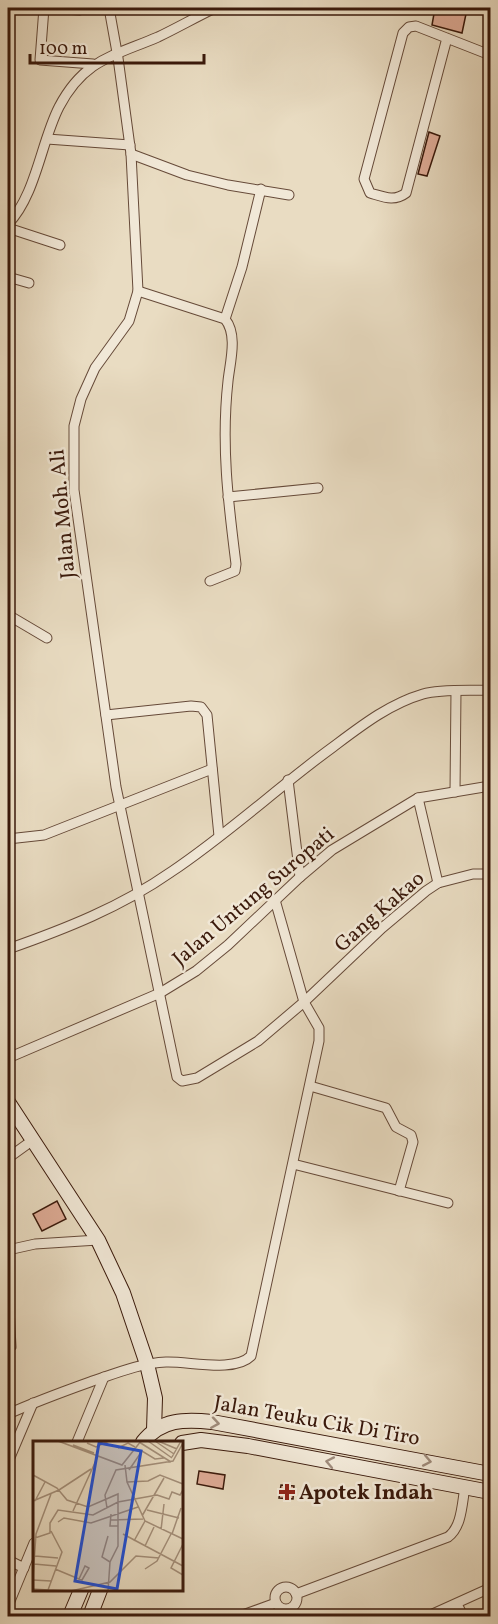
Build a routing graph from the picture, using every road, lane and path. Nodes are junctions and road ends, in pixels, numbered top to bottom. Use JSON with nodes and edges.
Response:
{"nodes":[{"id":1,"x":46,"y":8,"type":"edge"},
{"id":2,"x":108,"y":8,"type":"edge"},
{"id":3,"x":215,"y":8,"type":"edge"},
{"id":4,"x":80,"y":10,"type":"dead end"},
{"id":5,"x":447,"y":38,"type":"junction"},
{"id":6,"x":117,"y":52,"type":"junction"},
{"id":7,"x":490,"y":54,"type":"edge"},
{"id":8,"x":93,"y":64,"type":"junction"},
{"id":9,"x":47,"y":139,"type":"junction"},
{"id":10,"x":130,"y":149,"type":"junction"},
{"id":11,"x":261,"y":189,"type":"junction"},
{"id":12,"x":289,"y":195,"type":"dead end"},
{"id":13,"x":8,"y":226,"type":"edge"},
{"id":14,"x":60,"y":245,"type":"dead end"},
{"id":15,"x":8,"y":277,"type":"edge"},
{"id":16,"x":29,"y":283,"type":"dead end"},
{"id":17,"x":138,"y":291,"type":"junction"},
{"id":18,"x":225,"y":319,"type":"junction"},
{"id":19,"x":318,"y":488,"type":"dead end"},
{"id":20,"x":228,"y":497,"type":"junction"},
{"id":21,"x":210,"y":581,"type":"dead end"},
{"id":22,"x":8,"y":615,"type":"edge"},
{"id":23,"x":47,"y":638,"type":"dead end"},
{"id":24,"x":490,"y":690,"type":"edge"},
{"id":25,"x":456,"y":692,"type":"junction"},
{"id":26,"x":106,"y":715,"type":"junction"},
{"id":27,"x":213,"y":769,"type":"junction"},
{"id":28,"x":288,"y":780,"type":"junction"},
{"id":29,"x":490,"y":786,"type":"edge"},
{"id":30,"x":454,"y":792,"type":"junction"},
{"id":31,"x":418,"y":798,"type":"junction"},
{"id":32,"x":120,"y":805,"type":"junction"},
{"id":33,"x":219,"y":836,"type":"junction"},
{"id":34,"x":8,"y":839,"type":"edge"},
{"id":35,"x":490,"y":873,"type":"edge"},
{"id":36,"x":300,"y":877,"type":"junction"},
{"id":37,"x":438,"y":883,"type":"junction"},
{"id":38,"x":138,"y":895,"type":"junction"},
{"id":39,"x":275,"y":900,"type":"junction"},
{"id":40,"x":8,"y":949,"type":"edge"},
{"id":41,"x":160,"y":993,"type":"junction"},
{"id":42,"x":304,"y":1002,"type":"junction"},
{"id":43,"x":8,"y":1058,"type":"edge"},
{"id":44,"x":310,"y":1086,"type":"junction"},
{"id":45,"x":8,"y":1102,"type":"edge"},
{"id":46,"x":33,"y":1140,"type":"junction"},
{"id":47,"x":8,"y":1158,"type":"edge"},
{"id":48,"x":293,"y":1164,"type":"junction"},
{"id":49,"x":399,"y":1191,"type":"junction"},
{"id":50,"x":448,"y":1203,"type":"dead end"},
{"id":51,"x":98,"y":1240,"type":"junction"},
{"id":52,"x":8,"y":1250,"type":"edge"},
{"id":53,"x":13,"y":1347,"type":"dead end"},
{"id":54,"x":147,"y":1364,"type":"junction"},
{"id":55,"x":104,"y":1377,"type":"junction"},
{"id":56,"x":155,"y":1398,"type":"junction"},
{"id":57,"x":33,"y":1403,"type":"junction"},
{"id":58,"x":8,"y":1414,"type":"edge"},
{"id":59,"x":176,"y":1421,"type":"junction"},
{"id":60,"x":154,"y":1430,"type":"junction"},
{"id":61,"x":78,"y":1441,"type":"edge"},
{"id":62,"x":145,"y":1441,"type":"edge"},
{"id":63,"x":183,"y":1443,"type":"edge"},
{"id":64,"x":360,"y":1449,"type":"junction"},
{"id":65,"x":405,"y":1457,"type":"junction"},
{"id":66,"x":8,"y":1462,"type":"edge"},
{"id":67,"x":357,"y":1467,"type":"junction"},
{"id":68,"x":490,"y":1471,"type":"edge"},
{"id":69,"x":402,"y":1475,"type":"junction"},
{"id":70,"x":465,"y":1487,"type":"junction"},
{"id":71,"x":490,"y":1492,"type":"edge"},
{"id":72,"x":33,"y":1546,"type":"edge"},
{"id":73,"x":8,"y":1560,"type":"edge"},
{"id":74,"x":24,"y":1568,"type":"junction"},
{"id":75,"x":490,"y":1588,"type":"edge"},
{"id":76,"x":81,"y":1591,"type":"edge"},
{"id":77,"x":100,"y":1591,"type":"edge"},
{"id":78,"x":296,"y":1594,"type":"junction"},
{"id":79,"x":276,"y":1603,"type":"junction"},
{"id":80,"x":457,"y":1604,"type":"junction"},
{"id":81,"x":8,"y":1606,"type":"edge"},
{"id":82,"x":293,"y":1612,"type":"edge"},
{"id":83,"x":70,"y":1617,"type":"edge"},
{"id":84,"x":90,"y":1617,"type":"edge"},
{"id":85,"x":240,"y":1617,"type":"edge"},
{"id":86,"x":428,"y":1617,"type":"edge"},
{"id":87,"x":463,"y":1617,"type":"edge"}],
"edges":[{"from":1,"to":4,"type":"street"},
{"from":1,"to":8,"type":"street"},
{"from":2,"to":6,"type":"street","name":"Jalan Moh. Ali"},
{"from":3,"to":6,"type":"street"},
{"from":5,"to":5,"type":"street"},
{"from":5,"to":7,"type":"street"},
{"from":6,"to":8,"type":"street"},
{"from":6,"to":10,"type":"street","name":"Jalan Moh. Ali"},
{"from":8,"to":9,"type":"street"},
{"from":9,"to":10,"type":"street"},
{"from":9,"to":13,"type":"street"},
{"from":10,"to":11,"type":"street"},
{"from":10,"to":17,"type":"street","name":"Jalan Moh. Ali"},
{"from":11,"to":12,"type":"street"},
{"from":11,"to":18,"type":"street"},
{"from":13,"to":14,"type":"street"},
{"from":15,"to":16,"type":"street"},
{"from":17,"to":18,"type":"street"},
{"from":17,"to":26,"type":"street","name":"Jalan Moh. Ali"},
{"from":18,"to":20,"type":"street"},
{"from":19,"to":20,"type":"street"},
{"from":20,"to":21,"type":"street"},
{"from":22,"to":23,"type":"street"},
{"from":24,"to":25,"type":"street"},
{"from":25,"to":28,"type":"street"},
{"from":25,"to":30,"type":"street"},
{"from":26,"to":27,"type":"street"},
{"from":26,"to":32,"type":"street","name":"Jalan Moh. Ali"},
{"from":27,"to":32,"type":"street"},
{"from":27,"to":33,"type":"street"},
{"from":28,"to":33,"type":"street"},
{"from":28,"to":36,"type":"street"},
{"from":29,"to":30,"type":"street","name":"Jalan Untung Suropati"},
{"from":30,"to":31,"type":"street","name":"Jalan Untung Suropati"},
{"from":31,"to":36,"type":"street","name":"Jalan Untung Suropati"},
{"from":31,"to":37,"type":"street"},
{"from":32,"to":34,"type":"street"},
{"from":32,"to":38,"type":"street","name":"Jalan Moh. Ali"},
{"from":33,"to":38,"type":"street"},
{"from":35,"to":37,"type":"street","name":"Gang Kakao"},
{"from":36,"to":39,"type":"street","name":"Jalan Untung Suropati"},
{"from":37,"to":42,"type":"street","name":"Gang Kakao"},
{"from":38,"to":40,"type":"street"},
{"from":38,"to":41,"type":"street","name":"Jalan Moh. Ali"},
{"from":39,"to":41,"type":"street","name":"Jalan Untung Suropati"},
{"from":39,"to":42,"type":"street"},
{"from":41,"to":42,"type":"street","name":"Gang Kakao"},
{"from":41,"to":43,"type":"street","name":"Jalan Untung Suropati"},
{"from":42,"to":44,"type":"street"},
{"from":44,"to":48,"type":"street"},
{"from":44,"to":49,"type":"street"},
{"from":45,"to":46,"type":"street"},
{"from":46,"to":47,"type":"street"},
{"from":46,"to":51,"type":"street"},
{"from":48,"to":49,"type":"street"},
{"from":48,"to":54,"type":"street"},
{"from":49,"to":50,"type":"street"},
{"from":51,"to":52,"type":"street"},
{"from":51,"to":54,"type":"street"},
{"from":52,"to":53,"type":"lane"},
{"from":54,"to":55,"type":"street"},
{"from":54,"to":56,"type":"street"},
{"from":55,"to":57,"type":"street"},
{"from":55,"to":61,"type":"street"},
{"from":56,"to":59,"type":"street"},
{"from":56,"to":60,"type":"street"},
{"from":57,"to":58,"type":"street"},
{"from":57,"to":66,"type":"street"},
{"from":59,"to":60,"type":"street","name":"Jalan Teuku Cik Di Tiro"},
{"from":59,"to":64,"type":"street","name":"Jalan Teuku Cik Di Tiro","one_way":true},
{"from":60,"to":62,"type":"street","name":"Jalan Teuku Cik Di Tiro"},
{"from":67,"to":63,"type":"street","name":"Jalan Teuku Cik Di Tiro","one_way":true},
{"from":64,"to":65,"type":"street","name":"Jalan Teuku Cik Di Tiro"},
{"from":64,"to":67,"type":"street"},
{"from":65,"to":68,"type":"street","name":"Jalan Teuku Cik Di Tiro","one_way":true},
{"from":65,"to":69,"type":"street"},
{"from":67,"to":69,"type":"street","name":"Jalan Teuku Cik Di Tiro"},
{"from":69,"to":70,"type":"street","name":"Jalan Teuku Cik Di Tiro"},
{"from":70,"to":71,"type":"street","name":"Jalan Teuku Cik Di Tiro"},
{"from":70,"to":78,"type":"street"},
{"from":72,"to":74,"type":"street"},
{"from":73,"to":74,"type":"street"},
{"from":74,"to":81,"type":"street"},
{"from":75,"to":80,"type":"street"},
{"from":76,"to":83,"type":"street"},
{"from":77,"to":84,"type":"street"},
{"from":78,"to":79,"type":"street"},
{"from":78,"to":82,"type":"street"},
{"from":79,"to":82,"type":"street"},
{"from":79,"to":85,"type":"street"},
{"from":80,"to":86,"type":"street"},
{"from":80,"to":87,"type":"street"}]}
